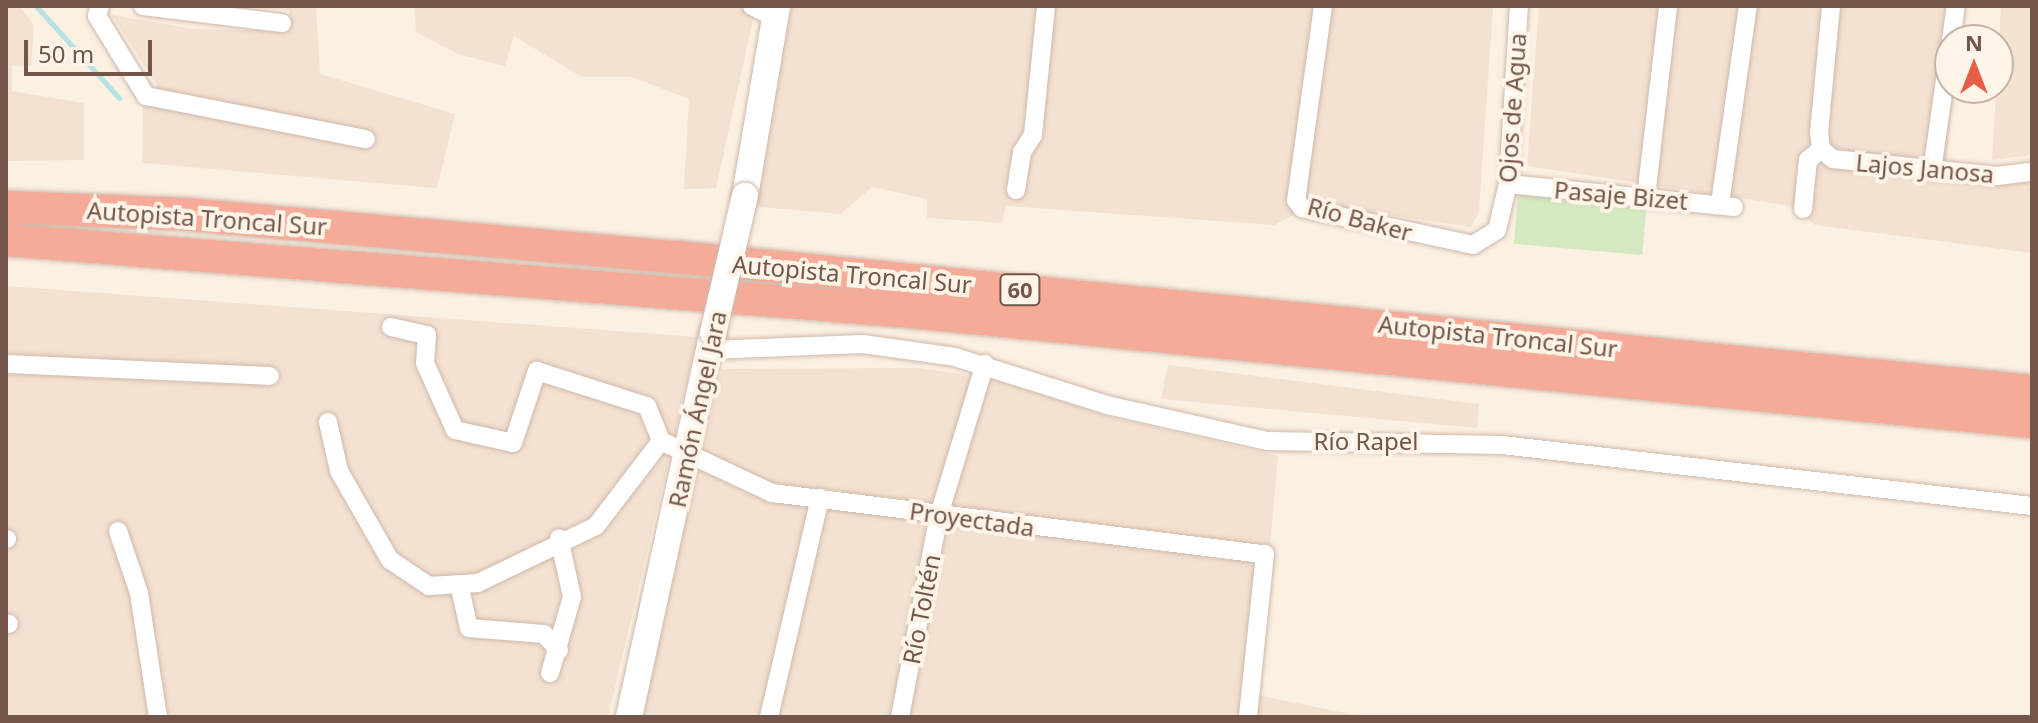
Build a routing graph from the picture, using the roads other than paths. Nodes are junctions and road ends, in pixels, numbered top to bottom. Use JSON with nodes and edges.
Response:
{"nodes":[{"id":1,"x":100,"y":6,"type":"edge"},
{"id":2,"x":143,"y":6,"type":"edge"},
{"id":3,"x":1046,"y":6,"type":"edge"},
{"id":4,"x":1323,"y":6,"type":"edge"},
{"id":5,"x":1519,"y":6,"type":"edge"},
{"id":6,"x":1668,"y":6,"type":"edge"},
{"id":7,"x":1748,"y":6,"type":"edge"},
{"id":8,"x":1831,"y":6,"type":"edge"},
{"id":9,"x":767,"y":10,"type":"edge"},
{"id":10,"x":199,"y":11,"type":"edge"},
{"id":11,"x":282,"y":23,"type":"dead end"},
{"id":12,"x":1941,"y":104,"type":"edge"},
{"id":13,"x":366,"y":139,"type":"dead end"},
{"id":14,"x":1821,"y":149,"type":"junction"},
{"id":15,"x":1932,"y":171,"type":"junction"},
{"id":16,"x":2032,"y":172,"type":"edge"},
{"id":17,"x":1508,"y":184,"type":"junction"},
{"id":18,"x":1016,"y":190,"type":"dead end"},
{"id":19,"x":1646,"y":197,"type":"junction"},
{"id":20,"x":6,"y":207,"type":"edge"},
{"id":21,"x":1503,"y":209,"type":"joint"},
{"id":22,"x":1803,"y":209,"type":"dead end"},
{"id":23,"x":6,"y":240,"type":"edge"},
{"id":24,"x":391,"y":327,"type":"dead end"},
{"id":25,"x":711,"y":342,"type":"junction"},
{"id":26,"x":6,"y":364,"type":"edge"},
{"id":27,"x":985,"y":364,"type":"junction"},
{"id":28,"x":270,"y":376,"type":"dead end"},
{"id":29,"x":2032,"y":391,"type":"edge"},
{"id":30,"x":328,"y":422,"type":"dead end"},
{"id":31,"x":2032,"y":422,"type":"edge"},
{"id":32,"x":661,"y":441,"type":"junction"},
{"id":33,"x":686,"y":456,"type":"junction"},
{"id":34,"x":820,"y":498,"type":"junction"},
{"id":35,"x":2032,"y":506,"type":"edge"},
{"id":36,"x":939,"y":515,"type":"junction"},
{"id":37,"x":118,"y":531,"type":"dead end"},
{"id":38,"x":559,"y":538,"type":"junction"},
{"id":39,"x":459,"y":584,"type":"junction"},
{"id":40,"x":559,"y":650,"type":"junction"},
{"id":41,"x":550,"y":673,"type":"dead end"},
{"id":42,"x":158,"y":717,"type":"edge"},
{"id":43,"x":629,"y":717,"type":"edge"},
{"id":44,"x":769,"y":717,"type":"edge"},
{"id":45,"x":900,"y":717,"type":"edge"},
{"id":46,"x":1248,"y":717,"type":"edge"}],
"edges":[{"from":1,"to":13,"type":"street"},
{"from":2,"to":10,"type":"street"},
{"from":3,"to":18,"type":"street"},
{"from":4,"to":21,"type":"street","name":"Río Baker"},
{"from":5,"to":17,"type":"street","name":"Ojos de Agua"},
{"from":6,"to":19,"type":"street"},
{"from":7,"to":19,"type":"street","name":"Pasaje Bizet"},
{"from":8,"to":14,"type":"street","name":"Lajos Janosa"},
{"from":9,"to":25,"type":"main road","name":"Ramón Ángel Jara","bridge":true},
{"from":10,"to":11,"type":"street"},
{"from":12,"to":15,"type":"street"},
{"from":14,"to":15,"type":"street","name":"Lajos Janosa"},
{"from":14,"to":22,"type":"street"},
{"from":15,"to":16,"type":"street","name":"Lajos Janosa"},
{"from":17,"to":19,"type":"street","name":"Pasaje Bizet"},
{"from":17,"to":21,"type":"street","name":"Ojos de Agua"},
{"from":20,"to":29,"type":"highway","name":"Autopista Troncal Sur","number":"60"},
{"from":23,"to":31,"type":"highway","name":"Autopista Troncal Sur","number":"60"},
{"from":24,"to":32,"type":"street"},
{"from":25,"to":27,"type":"street","name":"Río Rapel"},
{"from":25,"to":33,"type":"main road","name":"Ramón Ángel Jara"},
{"from":26,"to":28,"type":"street"},
{"from":27,"to":35,"type":"street","name":"Río Rapel"},
{"from":27,"to":36,"type":"street","name":"Río Toltén"},
{"from":30,"to":39,"type":"street"},
{"from":32,"to":33,"type":"street","name":"Proyectada"},
{"from":32,"to":38,"type":"street"},
{"from":33,"to":34,"type":"street","name":"Proyectada"},
{"from":33,"to":43,"type":"main road","name":"Ramón Ángel Jara"},
{"from":34,"to":36,"type":"street","name":"Proyectada"},
{"from":34,"to":44,"type":"street"},
{"from":36,"to":45,"type":"street","name":"Río Toltén"},
{"from":36,"to":46,"type":"street","name":"Proyectada"},
{"from":37,"to":42,"type":"street"},
{"from":38,"to":39,"type":"street"},
{"from":38,"to":40,"type":"street"},
{"from":39,"to":40,"type":"street"},
{"from":40,"to":41,"type":"street"}]}
